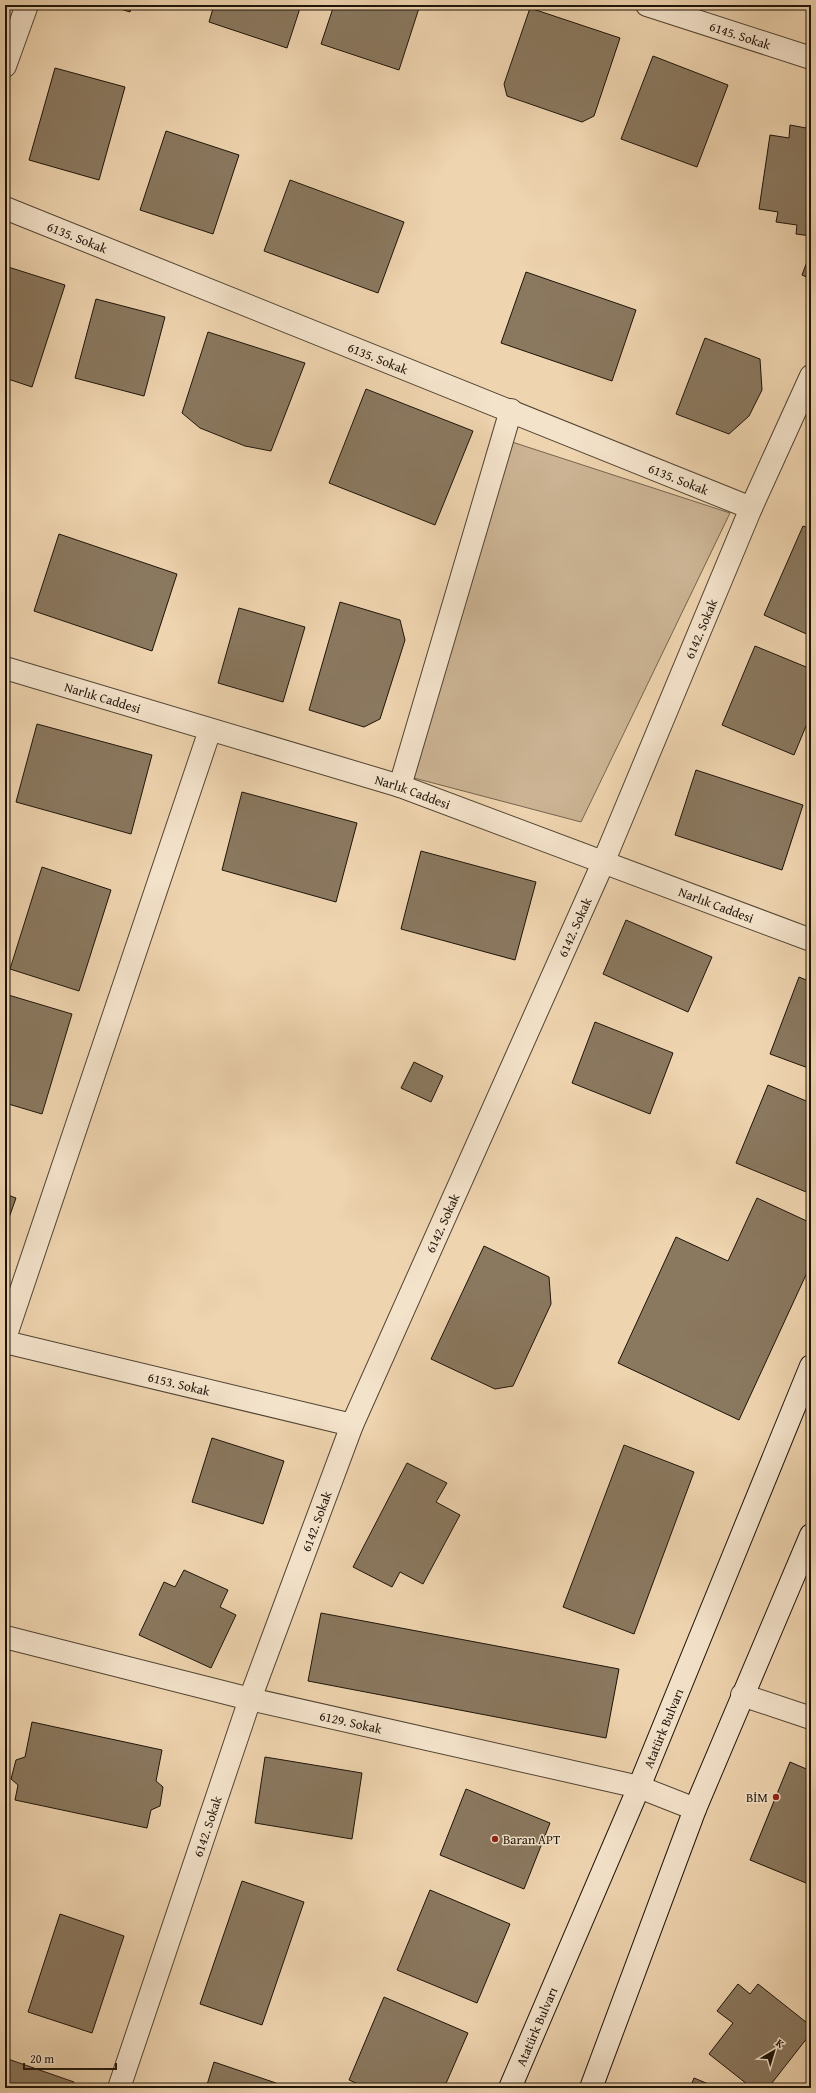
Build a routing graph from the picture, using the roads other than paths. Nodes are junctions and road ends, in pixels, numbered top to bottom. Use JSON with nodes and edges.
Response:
{"nodes":[{"id":1,"x":27,"y":5,"type":"edge"},
{"id":2,"x":647,"y":5,"type":"edge"},
{"id":3,"x":811,"y":58,"type":"edge"},
{"id":4,"x":5,"y":66,"type":"edge"},
{"id":5,"x":5,"y":208,"type":"edge"},
{"id":6,"x":811,"y":376,"type":"edge"},
{"id":7,"x":511,"y":410,"type":"junction"},
{"id":8,"x":752,"y":508,"type":"junction"},
{"id":9,"x":5,"y":668,"type":"edge"},
{"id":10,"x":210,"y":730,"type":"junction"},
{"id":11,"x":400,"y":786,"type":"junction"},
{"id":12,"x":603,"y":863,"type":"junction"},
{"id":13,"x":811,"y":940,"type":"edge"},
{"id":14,"x":5,"y":1338,"type":"edge"},
{"id":15,"x":5,"y":1342,"type":"edge"},
{"id":16,"x":811,"y":1366,"type":"edge"},
{"id":17,"x":352,"y":1425,"type":"junction"},
{"id":18,"x":811,"y":1535,"type":"edge"},
{"id":19,"x":5,"y":1638,"type":"edge"},
{"id":20,"x":742,"y":1695,"type":"junction"},
{"id":21,"x":250,"y":1699,"type":"junction"},
{"id":22,"x":811,"y":1718,"type":"edge"},
{"id":23,"x":639,"y":1787,"type":"junction"},
{"id":24,"x":695,"y":1809,"type":"junction"},
{"id":25,"x":119,"y":2088,"type":"edge"},
{"id":26,"x":510,"y":2088,"type":"edge"},
{"id":27,"x":591,"y":2088,"type":"edge"}],
"edges":[{"from":1,"to":4,"type":"street"},
{"from":2,"to":3,"type":"street","name":"6145. Sokak"},
{"from":5,"to":7,"type":"street","name":"6135. Sokak"},
{"from":6,"to":8,"type":"street","name":"6142. Sokak"},
{"from":7,"to":8,"type":"street","name":"6135. Sokak"},
{"from":7,"to":11,"type":"street"},
{"from":8,"to":12,"type":"street","name":"6142. Sokak"},
{"from":9,"to":10,"type":"street","name":"Narlık Caddesi"},
{"from":10,"to":11,"type":"street","name":"Narlık Caddesi"},
{"from":10,"to":14,"type":"street"},
{"from":11,"to":12,"type":"street","name":"Narlık Caddesi"},
{"from":12,"to":13,"type":"street","name":"Narlık Caddesi"},
{"from":12,"to":17,"type":"street","name":"6142. Sokak"},
{"from":15,"to":17,"type":"street","name":"6153. Sokak"},
{"from":16,"to":23,"type":"street","name":"Atatürk Bulvarı"},
{"from":17,"to":21,"type":"street","name":"6142. Sokak"},
{"from":18,"to":20,"type":"street"},
{"from":19,"to":21,"type":"street","name":"6129. Sokak"},
{"from":20,"to":22,"type":"street"},
{"from":20,"to":24,"type":"street"},
{"from":21,"to":23,"type":"street","name":"6129. Sokak"},
{"from":21,"to":25,"type":"street","name":"6142. Sokak"},
{"from":23,"to":24,"type":"street","name":"6129. Sokak"},
{"from":23,"to":26,"type":"street","name":"Atatürk Bulvarı"},
{"from":24,"to":27,"type":"street"}]}
